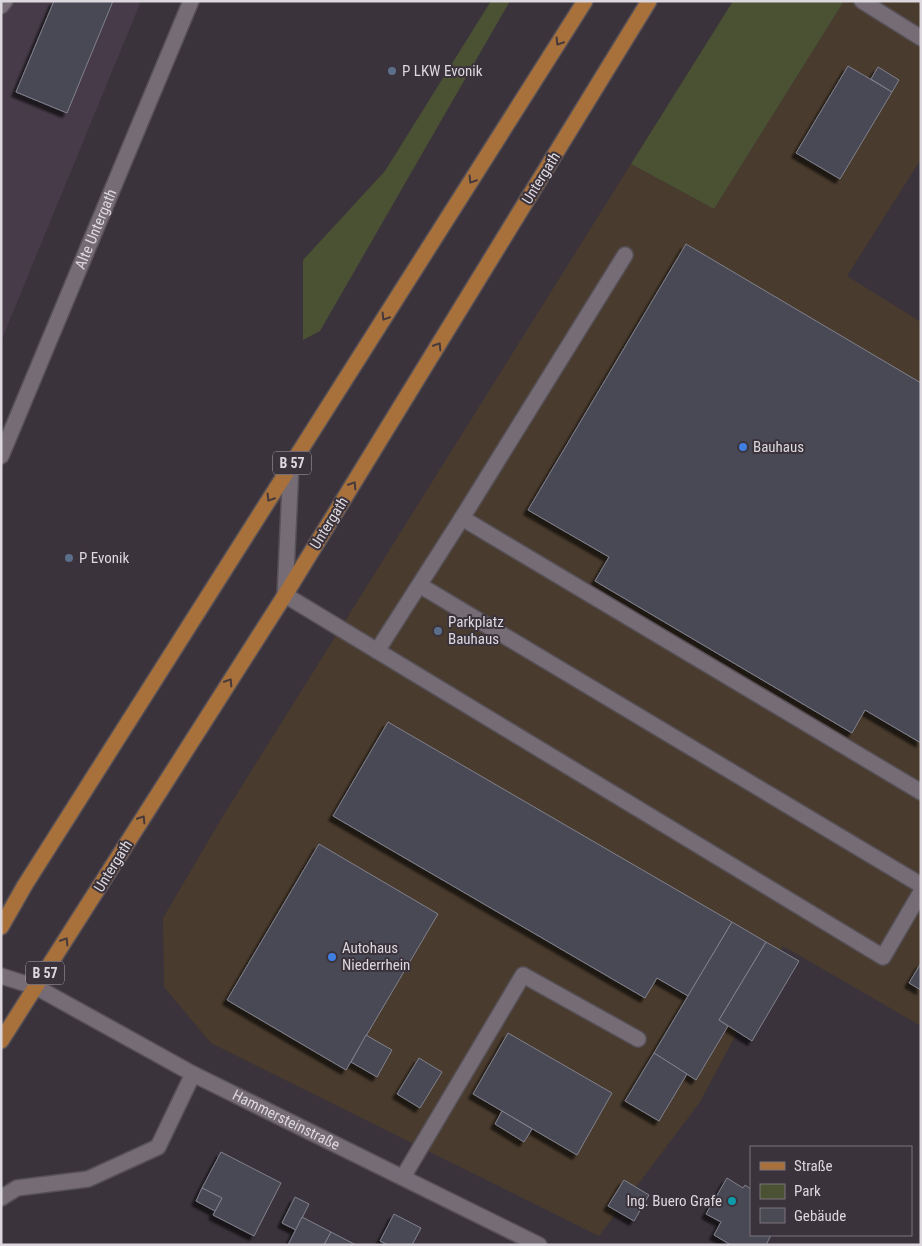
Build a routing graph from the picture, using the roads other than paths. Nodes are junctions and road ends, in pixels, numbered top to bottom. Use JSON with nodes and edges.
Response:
{"nodes":[{"id":1,"x":5,"y":1,"type":"edge"},
{"id":2,"x":191,"y":1,"type":"edge"},
{"id":3,"x":585,"y":1,"type":"edge"},
{"id":4,"x":649,"y":1,"type":"edge"},
{"id":5,"x":862,"y":1,"type":"edge"},
{"id":6,"x":1,"y":6,"type":"edge"},
{"id":7,"x":921,"y":38,"type":"edge"},
{"id":8,"x":625,"y":254,"type":"dead end"},
{"id":9,"x":1,"y":456,"type":"edge"},
{"id":10,"x":290,"y":465,"type":"junction"},
{"id":11,"x":462,"y":518,"type":"junction"},
{"id":12,"x":420,"y":586,"type":"junction"},
{"id":13,"x":285,"y":595,"type":"junction"},
{"id":14,"x":378,"y":651,"type":"junction"},
{"id":15,"x":921,"y":792,"type":"edge"},
{"id":16,"x":921,"y":884,"type":"edge"},
{"id":17,"x":921,"y":892,"type":"edge"},
{"id":18,"x":1,"y":926,"type":"edge"},
{"id":19,"x":1,"y":976,"type":"edge"},
{"id":20,"x":36,"y":987,"type":"junction"},
{"id":21,"x":638,"y":1039,"type":"dead end"},
{"id":22,"x":1,"y":1041,"type":"edge"},
{"id":23,"x":193,"y":1074,"type":"junction"},
{"id":24,"x":403,"y":1178,"type":"junction"},
{"id":25,"x":1,"y":1198,"type":"edge"},
{"id":26,"x":539,"y":1245,"type":"edge"}],
"edges":[{"from":1,"to":6,"type":"street"},
{"from":2,"to":9,"type":"street","name":"Alte Untergath"},
{"from":3,"to":10,"type":"main road","number":"B 57","one_way":true},
{"from":13,"to":4,"type":"main road","name":"Untergath","number":"B 57","one_way":true},
{"from":5,"to":7,"type":"street"},
{"from":8,"to":11,"type":"street"},
{"from":10,"to":13,"type":"street"},
{"from":10,"to":18,"type":"main road","number":"B 57","one_way":true},
{"from":11,"to":12,"type":"street"},
{"from":11,"to":15,"type":"street"},
{"from":12,"to":14,"type":"street"},
{"from":12,"to":16,"type":"street"},
{"from":13,"to":14,"type":"street"},
{"from":20,"to":13,"type":"main road","name":"Untergath","number":"B 57","one_way":true},
{"from":14,"to":17,"type":"street"},
{"from":19,"to":20,"type":"street","name":"Hammersteinstraße"},
{"from":20,"to":22,"type":"main road","name":"Untergath","number":"B 57"},
{"from":20,"to":23,"type":"street","name":"Hammersteinstraße"},
{"from":21,"to":24,"type":"street"},
{"from":23,"to":24,"type":"street","name":"Hammersteinstraße"},
{"from":23,"to":25,"type":"street"},
{"from":24,"to":26,"type":"street","name":"Hammersteinstraße"}]}
